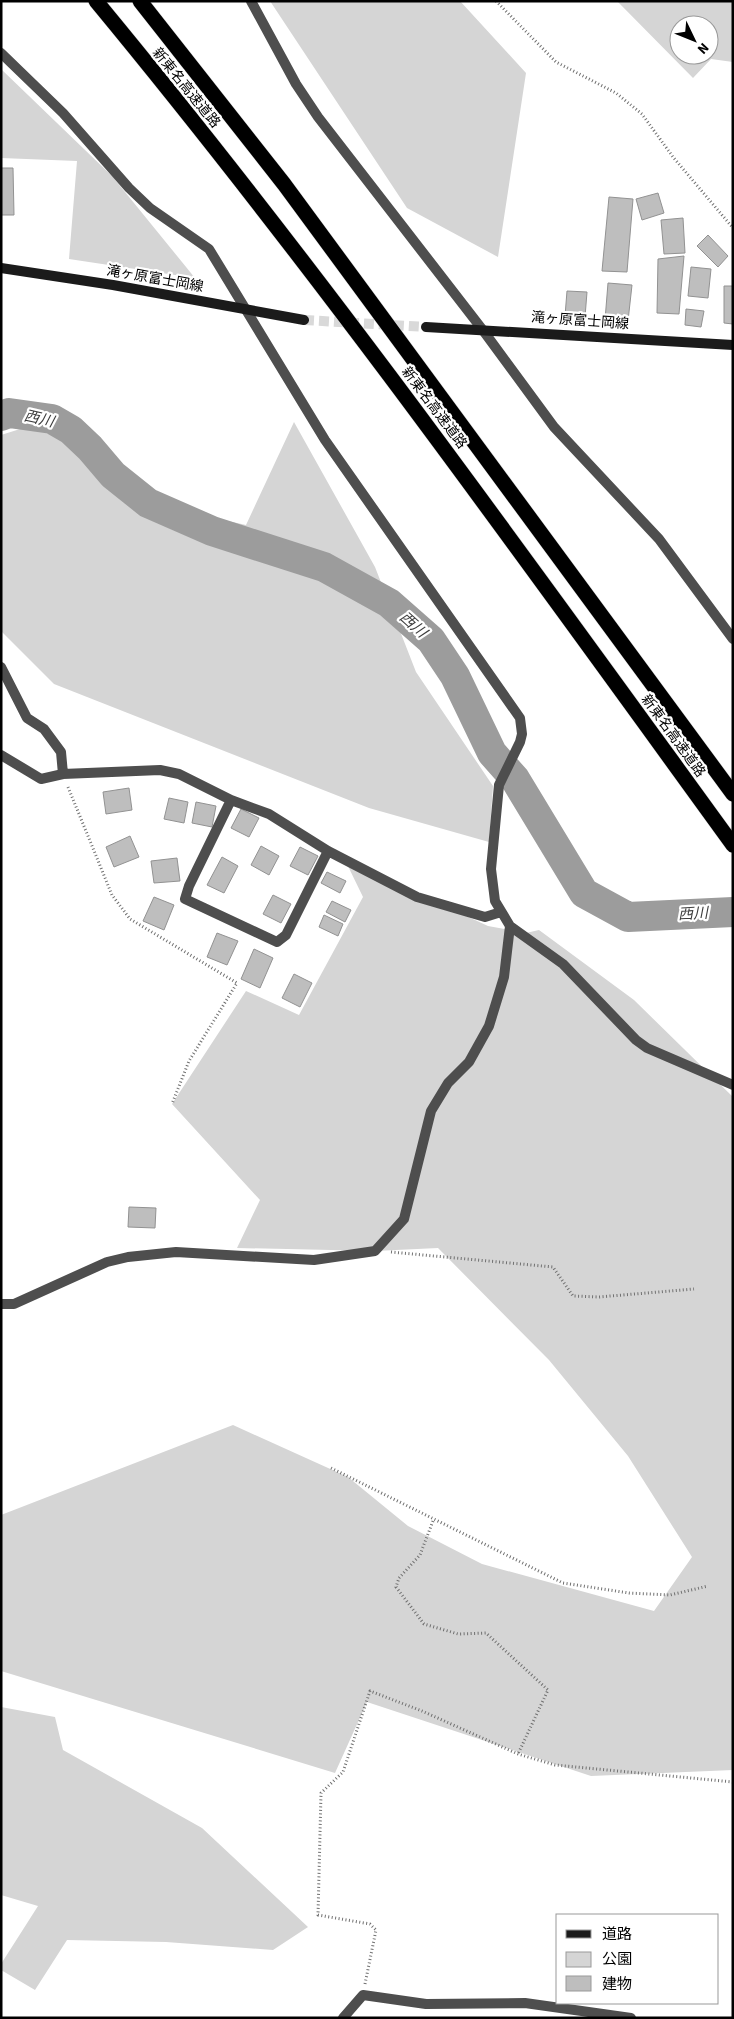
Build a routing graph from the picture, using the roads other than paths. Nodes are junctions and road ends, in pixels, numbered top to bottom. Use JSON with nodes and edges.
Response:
{"nodes":[{"id":1,"x":96,"y":1,"type":"edge"},
{"id":2,"x":140,"y":1,"type":"edge"},
{"id":3,"x":251,"y":1,"type":"edge"},
{"id":4,"x":1,"y":53,"type":"edge"},
{"id":5,"x":1,"y":268,"type":"edge"},
{"id":6,"x":245,"y":310,"type":"junction"},
{"id":7,"x":304,"y":320,"type":"tunnel mouth"},
{"id":8,"x":426,"y":327,"type":"tunnel mouth"},
{"id":9,"x":482,"y":329,"type":"junction"},
{"id":10,"x":733,"y":344,"type":"edge"},
{"id":11,"x":733,"y":639,"type":"edge"},
{"id":12,"x":1,"y":666,"type":"edge"},
{"id":13,"x":1,"y":755,"type":"edge"},
{"id":14,"x":63,"y":774,"type":"junction"},
{"id":15,"x":733,"y":794,"type":"edge"},
{"id":16,"x":231,"y":800,"type":"junction"},
{"id":17,"x":733,"y":845,"type":"edge"},
{"id":18,"x":328,"y":851,"type":"junction"},
{"id":19,"x":501,"y":912,"type":"junction"},
{"id":20,"x":510,"y":926,"type":"junction"},
{"id":21,"x":733,"y":1085,"type":"edge"},
{"id":22,"x":1,"y":1304,"type":"edge"},
{"id":23,"x":343,"y":2018,"type":"edge"},
{"id":24,"x":631,"y":2018,"type":"edge"}],
"edges":[{"from":1,"to":17,"type":"highway","name":"新東名高速道路"},
{"from":2,"to":15,"type":"highway","name":"新東名高速道路"},
{"from":3,"to":9,"type":"street"},
{"from":4,"to":6,"type":"street"},
{"from":5,"to":6,"type":"main road","name":"滝ヶ原富士岡線"},
{"from":6,"to":7,"type":"main road","name":"滝ヶ原富士岡線"},
{"from":6,"to":19,"type":"street"},
{"from":8,"to":9,"type":"main road","name":"滝ヶ原富士岡線"},
{"from":9,"to":10,"type":"main road","name":"滝ヶ原富士岡線"},
{"from":9,"to":11,"type":"street"},
{"from":12,"to":14,"type":"street"},
{"from":13,"to":14,"type":"street"},
{"from":14,"to":16,"type":"street"},
{"from":16,"to":18,"type":"street"},
{"from":16,"to":18,"type":"street"},
{"from":18,"to":19,"type":"street"},
{"from":19,"to":20,"type":"street"},
{"from":20,"to":21,"type":"street"},
{"from":20,"to":22,"type":"street"},
{"from":23,"to":24,"type":"street"}]}
